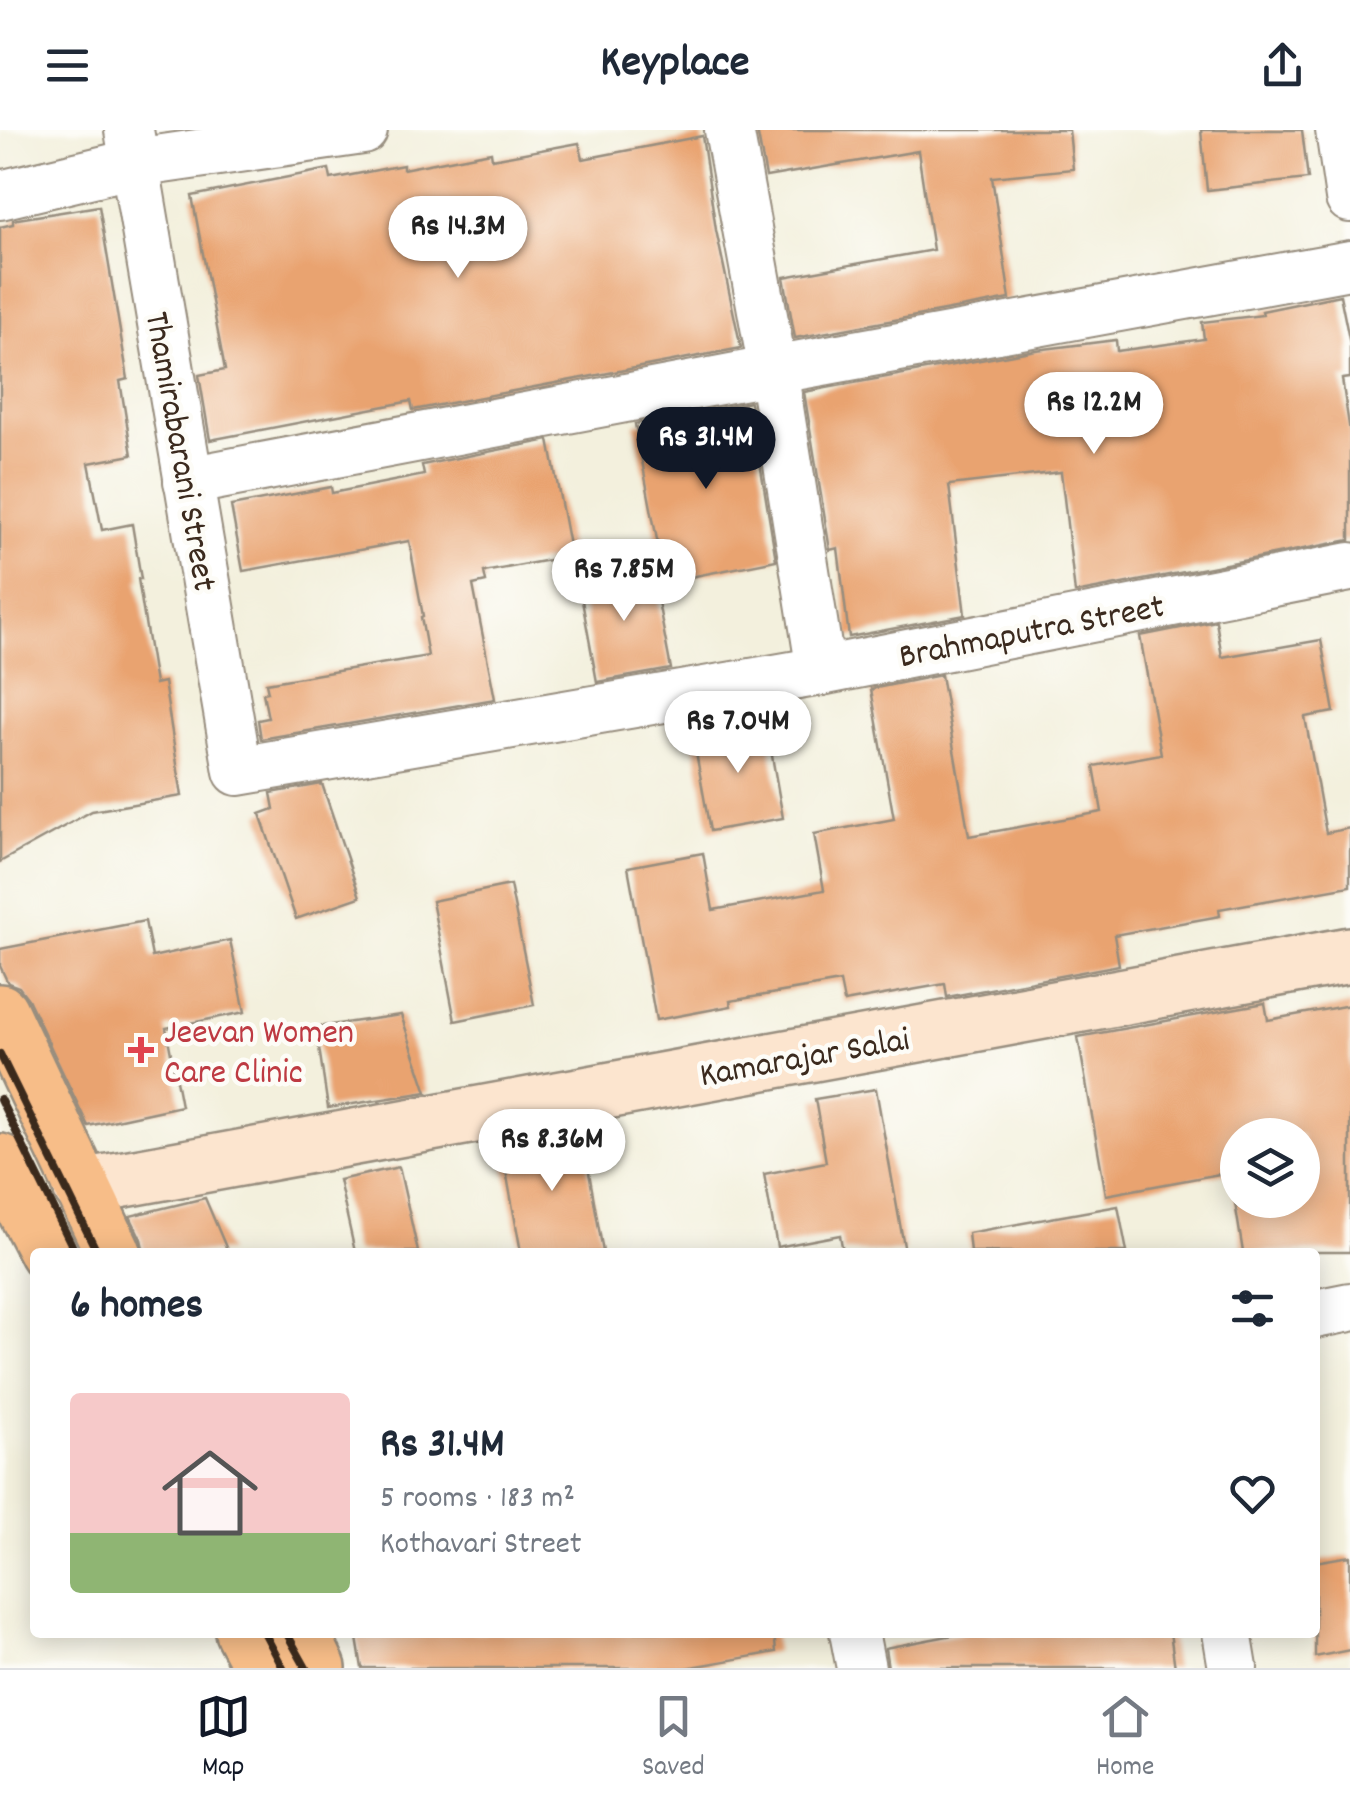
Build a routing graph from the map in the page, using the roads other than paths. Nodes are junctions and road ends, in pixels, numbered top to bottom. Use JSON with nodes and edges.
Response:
{"nodes":[{"id":1,"x":362,"y":130,"type":"edge"},
{"id":2,"x":729,"y":130,"type":"edge"},
{"id":3,"x":1340,"y":130,"type":"edge"},
{"id":4,"x":132,"y":147,"type":"edge"},
{"id":5,"x":0,"y":195,"type":"edge"},
{"id":6,"x":1350,"y":198,"type":"edge"},
{"id":7,"x":1350,"y":266,"type":"edge"},
{"id":8,"x":772,"y":370,"type":"junction"},
{"id":9,"x":188,"y":481,"type":"junction"},
{"id":10,"x":1350,"y":567,"type":"edge"},
{"id":11,"x":821,"y":671,"type":"junction"},
{"id":12,"x":238,"y":771,"type":"joint"},
{"id":13,"x":1350,"y":955,"type":"edge"},
{"id":14,"x":0,"y":1012,"type":"edge"},
{"id":15,"x":0,"y":1162,"type":"edge"},
{"id":16,"x":81,"y":1187,"type":"junction"},
{"id":17,"x":45,"y":1248,"type":"edge"},
{"id":18,"x":112,"y":1248,"type":"edge"},
{"id":19,"x":1350,"y":1307,"type":"edge"},
{"id":20,"x":1320,"y":1313,"type":"edge"},
{"id":21,"x":247,"y":1638,"type":"edge"},
{"id":22,"x":304,"y":1638,"type":"edge"},
{"id":23,"x":855,"y":1638,"type":"edge"},
{"id":24,"x":1228,"y":1638,"type":"edge"},
{"id":25,"x":262,"y":1668,"type":"edge"},
{"id":26,"x":318,"y":1668,"type":"edge"},
{"id":27,"x":861,"y":1668,"type":"edge"},
{"id":28,"x":1233,"y":1668,"type":"edge"}],
"edges":[{"from":1,"to":4,"type":"street"},
{"from":2,"to":8,"type":"street"},
{"from":3,"to":6,"type":"street"},
{"from":4,"to":5,"type":"street"},
{"from":4,"to":9,"type":"street","name":"Thamirabarani Street"},
{"from":7,"to":8,"type":"street"},
{"from":8,"to":9,"type":"street"},
{"from":8,"to":11,"type":"street"},
{"from":9,"to":12,"type":"street","name":"Thamirabarani Street"},
{"from":10,"to":11,"type":"street","name":"Brahmaputra Street"},
{"from":11,"to":12,"type":"street","name":"Brahmaputra Street"},
{"from":13,"to":16,"type":"street","name":"Kamarajar Salai"},
{"from":14,"to":16,"type":"main road"},
{"from":15,"to":17,"type":"main road"},
{"from":16,"to":18,"type":"main road"},
{"from":19,"to":20,"type":"street"},
{"from":21,"to":25,"type":"main road"},
{"from":22,"to":26,"type":"main road"},
{"from":23,"to":27,"type":"street"},
{"from":24,"to":28,"type":"street"}]}
